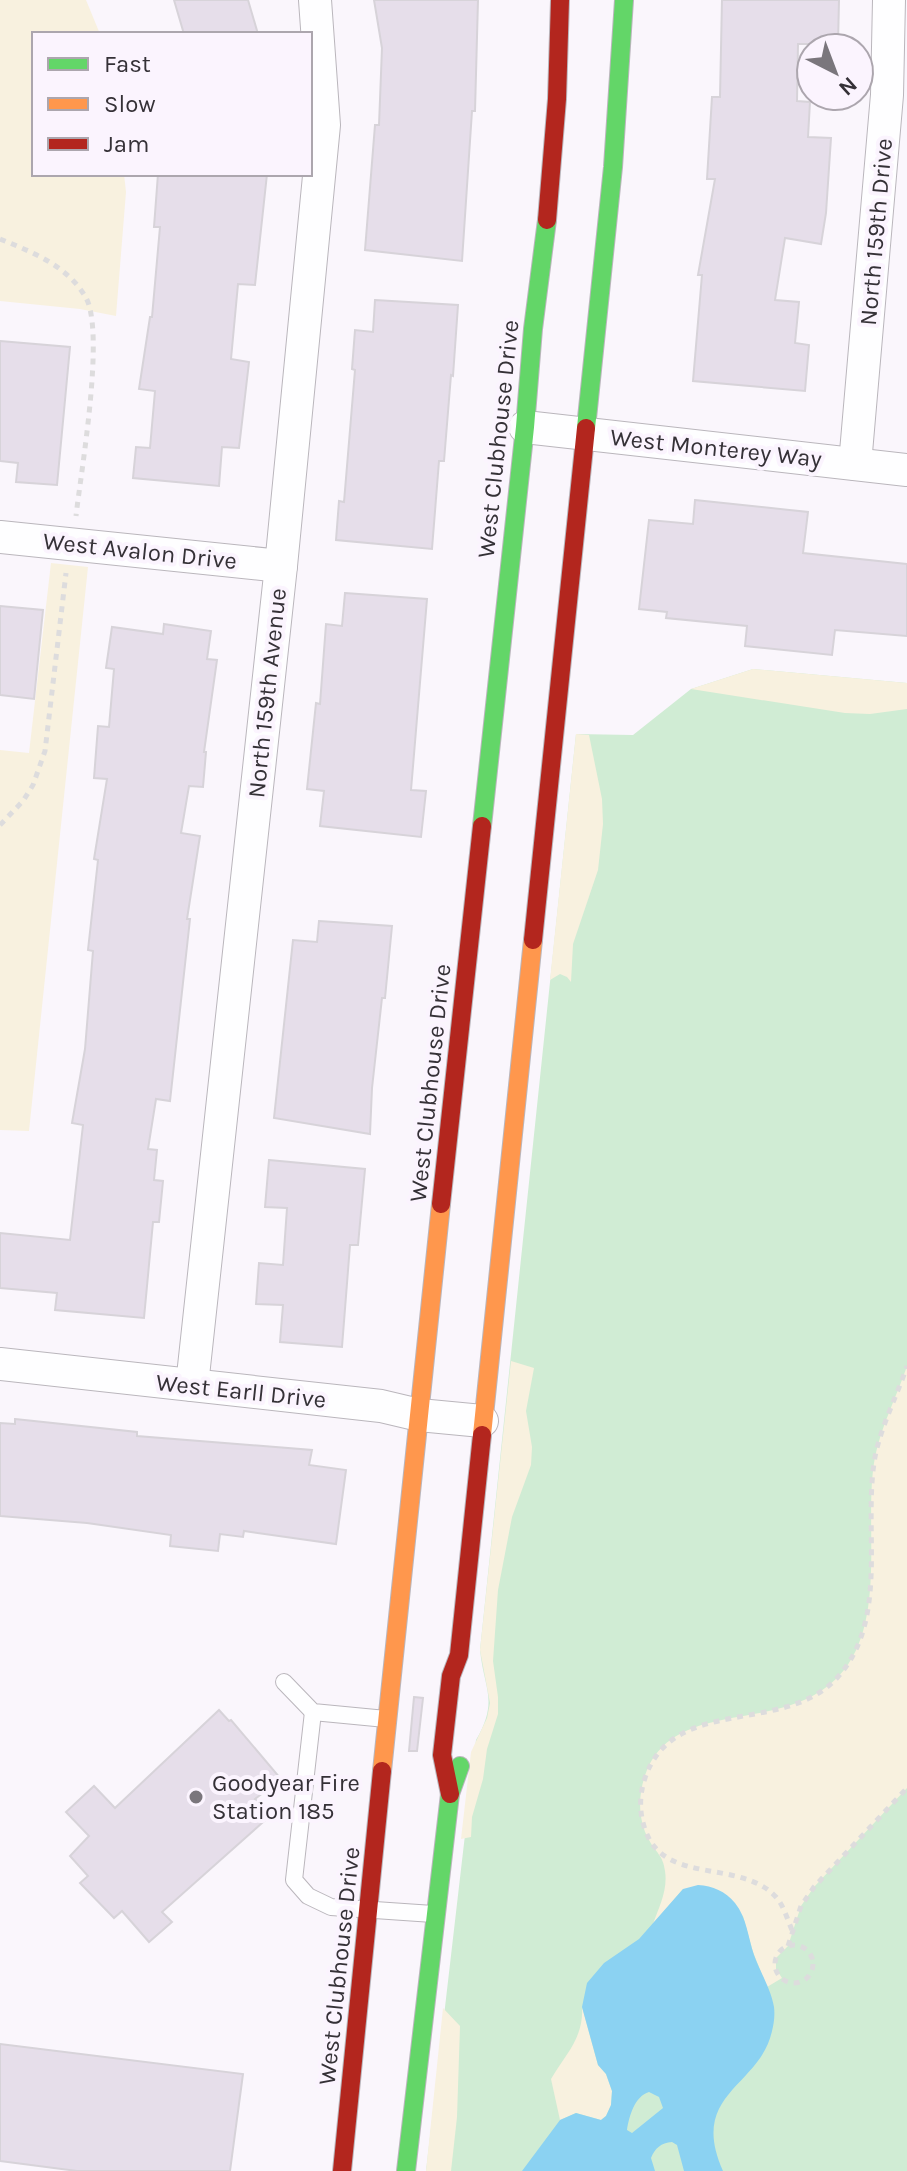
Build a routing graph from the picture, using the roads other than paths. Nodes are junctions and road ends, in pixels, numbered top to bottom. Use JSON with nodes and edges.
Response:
{"nodes":[{"id":1,"x":315,"y":0,"type":"edge"},
{"id":2,"x":560,"y":0,"type":"edge"},
{"id":3,"x":624,"y":0,"type":"edge"},
{"id":4,"x":889,"y":0,"type":"edge"},
{"id":5,"x":525,"y":427,"type":"junction"},
{"id":6,"x":585,"y":433,"type":"junction"},
{"id":7,"x":855,"y":464,"type":"junction"},
{"id":8,"x":907,"y":470,"type":"edge"},
{"id":9,"x":0,"y":537,"type":"edge"},
{"id":10,"x":281,"y":566,"type":"junction"},
{"id":11,"x":0,"y":1364,"type":"edge"},
{"id":12,"x":192,"y":1385,"type":"junction"},
{"id":13,"x":419,"y":1415,"type":"junction"},
{"id":14,"x":482,"y":1421,"type":"junction"},
{"id":15,"x":459,"y":1655,"type":"junction"},
{"id":16,"x":284,"y":1682,"type":"dead end"},
{"id":17,"x":472,"y":1683,"type":"dead end"},
{"id":18,"x":313,"y":1712,"type":"junction"},
{"id":19,"x":387,"y":1719,"type":"junction"},
{"id":20,"x":465,"y":1743,"type":"dead end"},
{"id":21,"x":450,"y":1794,"type":"junction"},
{"id":22,"x":368,"y":1909,"type":"junction"},
{"id":23,"x":436,"y":1914,"type":"junction"},
{"id":24,"x":342,"y":2171,"type":"edge"},
{"id":25,"x":406,"y":2171,"type":"edge"}],
"edges":[{"from":1,"to":10,"type":"street","name":"North 159th Avenue"},
{"from":2,"to":5,"type":"street","name":"West Clubhouse Drive"},
{"from":3,"to":6,"type":"street"},
{"from":4,"to":7,"type":"street","name":"North 159th Drive"},
{"from":5,"to":6,"type":"street","name":"West Monterey Way"},
{"from":5,"to":13,"type":"street","name":"West Clubhouse Drive"},
{"from":6,"to":7,"type":"street","name":"West Monterey Way"},
{"from":6,"to":14,"type":"street"},
{"from":7,"to":8,"type":"street","name":"West Monterey Way"},
{"from":9,"to":10,"type":"street","name":"West Avalon Drive"},
{"from":10,"to":12,"type":"street","name":"North 159th Avenue"},
{"from":11,"to":12,"type":"street","name":"West Earll Drive"},
{"from":12,"to":13,"type":"street","name":"West Earll Drive"},
{"from":13,"to":14,"type":"street","name":"West Earll Drive"},
{"from":13,"to":19,"type":"street","name":"West Clubhouse Drive"},
{"from":14,"to":15,"type":"street"},
{"from":15,"to":17,"type":"street"},
{"from":15,"to":21,"type":"street"},
{"from":16,"to":18,"type":"lane"},
{"from":18,"to":19,"type":"lane"},
{"from":18,"to":22,"type":"lane"},
{"from":19,"to":22,"type":"street","name":"West Clubhouse Drive"},
{"from":20,"to":21,"type":"street"},
{"from":21,"to":23,"type":"street"},
{"from":22,"to":23,"type":"lane"},
{"from":22,"to":24,"type":"street","name":"West Clubhouse Drive"},
{"from":23,"to":25,"type":"street"}]}
